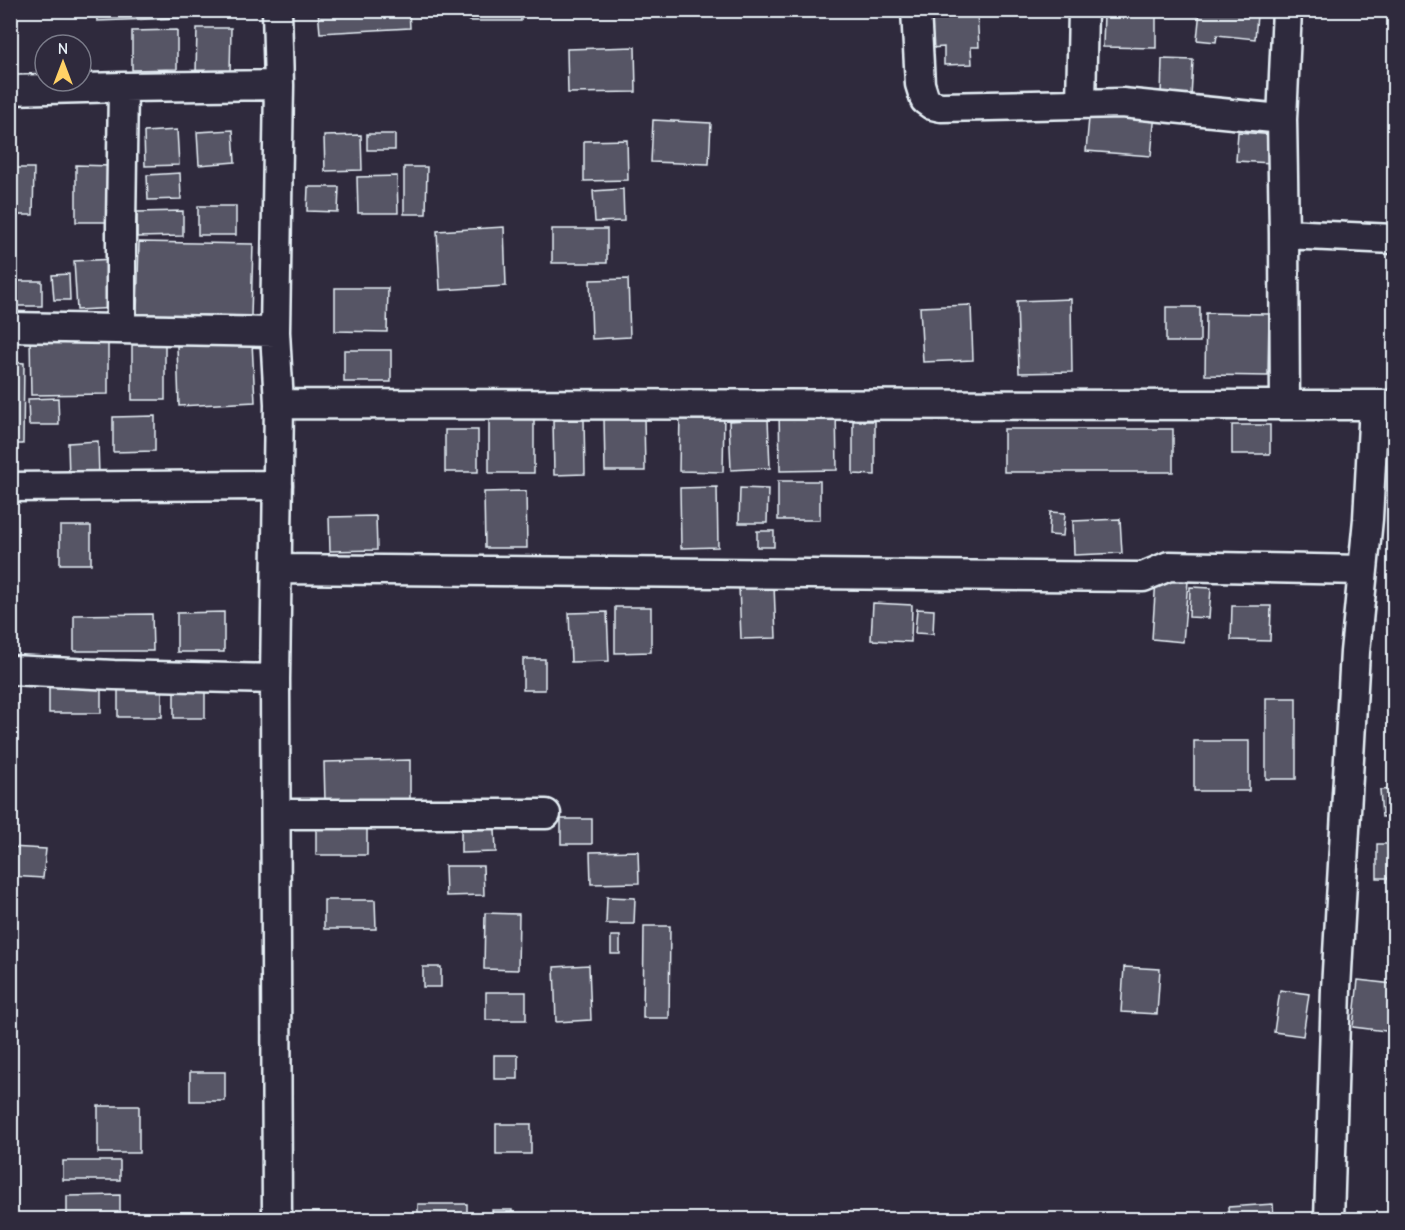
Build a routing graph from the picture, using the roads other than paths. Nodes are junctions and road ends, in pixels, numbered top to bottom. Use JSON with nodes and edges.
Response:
{"nodes":[{"id":1,"x":278,"y":10,"type":"edge"},
{"id":2,"x":916,"y":10,"type":"edge"},
{"id":3,"x":1083,"y":10,"type":"edge"},
{"id":4,"x":1287,"y":10,"type":"edge"},
{"id":5,"x":279,"y":85,"type":"junction"},
{"id":6,"x":123,"y":87,"type":"junction"},
{"id":7,"x":10,"y":90,"type":"edge"},
{"id":8,"x":1081,"y":103,"type":"junction"},
{"id":9,"x":1282,"y":119,"type":"junction"},
{"id":10,"x":1284,"y":234,"type":"junction"},
{"id":11,"x":1395,"y":239,"type":"edge"},
{"id":12,"x":10,"y":327,"type":"edge"},
{"id":13,"x":121,"y":329,"type":"junction"},
{"id":14,"x":275,"y":332,"type":"junction"},
{"id":15,"x":279,"y":404,"type":"junction"},
{"id":16,"x":1285,"y":405,"type":"junction"},
{"id":17,"x":1384,"y":405,"type":"edge"},
{"id":18,"x":278,"y":485,"type":"junction"},
{"id":19,"x":10,"y":487,"type":"edge"},
{"id":20,"x":277,"y":569,"type":"junction"},
{"id":21,"x":1363,"y":570,"type":"junction"},
{"id":22,"x":11,"y":670,"type":"edge"},
{"id":23,"x":275,"y":679,"type":"junction"},
{"id":24,"x":276,"y":814,"type":"junction"},
{"id":25,"x":546,"y":814,"type":"dead end"},
{"id":26,"x":277,"y":1220,"type":"edge"},
{"id":27,"x":1329,"y":1220,"type":"edge"}],
"edges":[{"from":1,"to":5,"type":"street"},
{"from":2,"to":8,"type":"street"},
{"from":3,"to":8,"type":"street"},
{"from":4,"to":9,"type":"street"},
{"from":5,"to":6,"type":"street"},
{"from":5,"to":14,"type":"street"},
{"from":6,"to":7,"type":"street"},
{"from":6,"to":13,"type":"street"},
{"from":8,"to":9,"type":"street"},
{"from":9,"to":10,"type":"street"},
{"from":10,"to":11,"type":"street"},
{"from":10,"to":16,"type":"street"},
{"from":12,"to":13,"type":"street"},
{"from":13,"to":14,"type":"street"},
{"from":14,"to":15,"type":"street"},
{"from":15,"to":16,"type":"street"},
{"from":15,"to":18,"type":"street"},
{"from":16,"to":17,"type":"street"},
{"from":17,"to":21,"type":"street"},
{"from":18,"to":19,"type":"street"},
{"from":18,"to":20,"type":"street"},
{"from":20,"to":21,"type":"street"},
{"from":20,"to":23,"type":"street"},
{"from":21,"to":27,"type":"street"},
{"from":22,"to":23,"type":"street"},
{"from":23,"to":24,"type":"street"},
{"from":24,"to":25,"type":"street"},
{"from":24,"to":26,"type":"street"}]}
